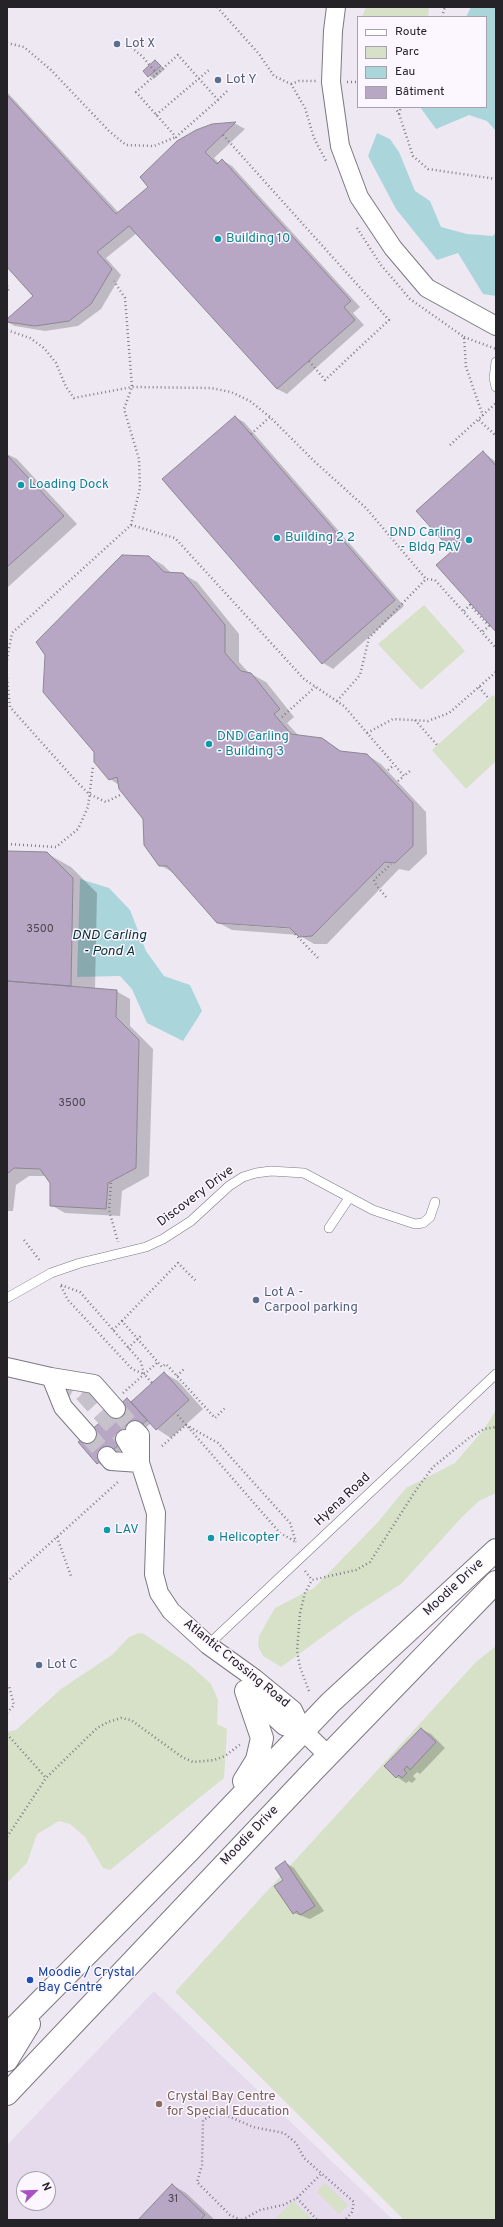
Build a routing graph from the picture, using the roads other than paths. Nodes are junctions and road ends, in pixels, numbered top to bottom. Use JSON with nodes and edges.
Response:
{"nodes":[{"id":1,"x":336,"y":7,"type":"edge"},
{"id":2,"x":496,"y":326,"type":"edge"},
{"id":3,"x":496,"y":362,"type":"edge"},
{"id":4,"x":496,"y":387,"type":"edge"},
{"id":5,"x":349,"y":1198,"type":"junction"},
{"id":6,"x":435,"y":1202,"type":"dead end"},
{"id":7,"x":329,"y":1228,"type":"dead end"},
{"id":8,"x":7,"y":1298,"type":"edge"},
{"id":9,"x":7,"y":1367,"type":"edge"},
{"id":10,"x":496,"y":1374,"type":"edge"},
{"id":11,"x":51,"y":1377,"type":"junction"},
{"id":12,"x":117,"y":1403,"type":"tunnel mouth"},
{"id":13,"x":91,"y":1430,"type":"tunnel mouth"},
{"id":14,"x":140,"y":1463,"type":"junction"},
{"id":15,"x":496,"y":1550,"type":"edge"},
{"id":16,"x":496,"y":1582,"type":"edge"},
{"id":17,"x":208,"y":1645,"type":"junction"},
{"id":18,"x":246,"y":1691,"type":"junction"},
{"id":19,"x":303,"y":1731,"type":"junction"},
{"id":20,"x":328,"y":1755,"type":"junction"},
{"id":21,"x":226,"y":1812,"type":"junction"},
{"id":22,"x":45,"y":1998,"type":"junction"},
{"id":23,"x":7,"y":2035,"type":"edge"},
{"id":24,"x":7,"y":2060,"type":"edge"},
{"id":25,"x":7,"y":2094,"type":"edge"}],
"edges":[{"from":1,"to":2,"type":"street"},
{"from":3,"to":4,"type":"lane"},
{"from":5,"to":6,"type":"lane","name":"Discovery Drive"},
{"from":5,"to":7,"type":"lane"},
{"from":5,"to":8,"type":"lane","name":"Discovery Drive"},
{"from":9,"to":11,"type":"street"},
{"from":10,"to":17,"type":"lane","name":"Hyena Road"},
{"from":11,"to":12,"type":"street"},
{"from":11,"to":13,"type":"street"},
{"from":14,"to":14,"type":"street","name":"Atlantic Crossing Road"},
{"from":14,"to":17,"type":"street","name":"Atlantic Crossing Road"},
{"from":15,"to":19,"type":"main road","name":"Moodie Drive"},
{"from":16,"to":20,"type":"main road","name":"Moodie Drive"},
{"from":17,"to":18,"type":"street","name":"Atlantic Crossing Road"},
{"from":17,"to":19,"type":"street","name":"Atlantic Crossing Road"},
{"from":18,"to":19,"type":"street","name":"Atlantic Crossing Road"},
{"from":18,"to":21,"type":"main road"},
{"from":19,"to":20,"type":"street"},
{"from":19,"to":21,"type":"main road","name":"Moodie Drive"},
{"from":20,"to":25,"type":"main road","name":"Moodie Drive"},
{"from":21,"to":22,"type":"main road","name":"Moodie Drive"},
{"from":22,"to":23,"type":"main road","name":"Moodie Drive"},
{"from":22,"to":24,"type":"main road"}]}
